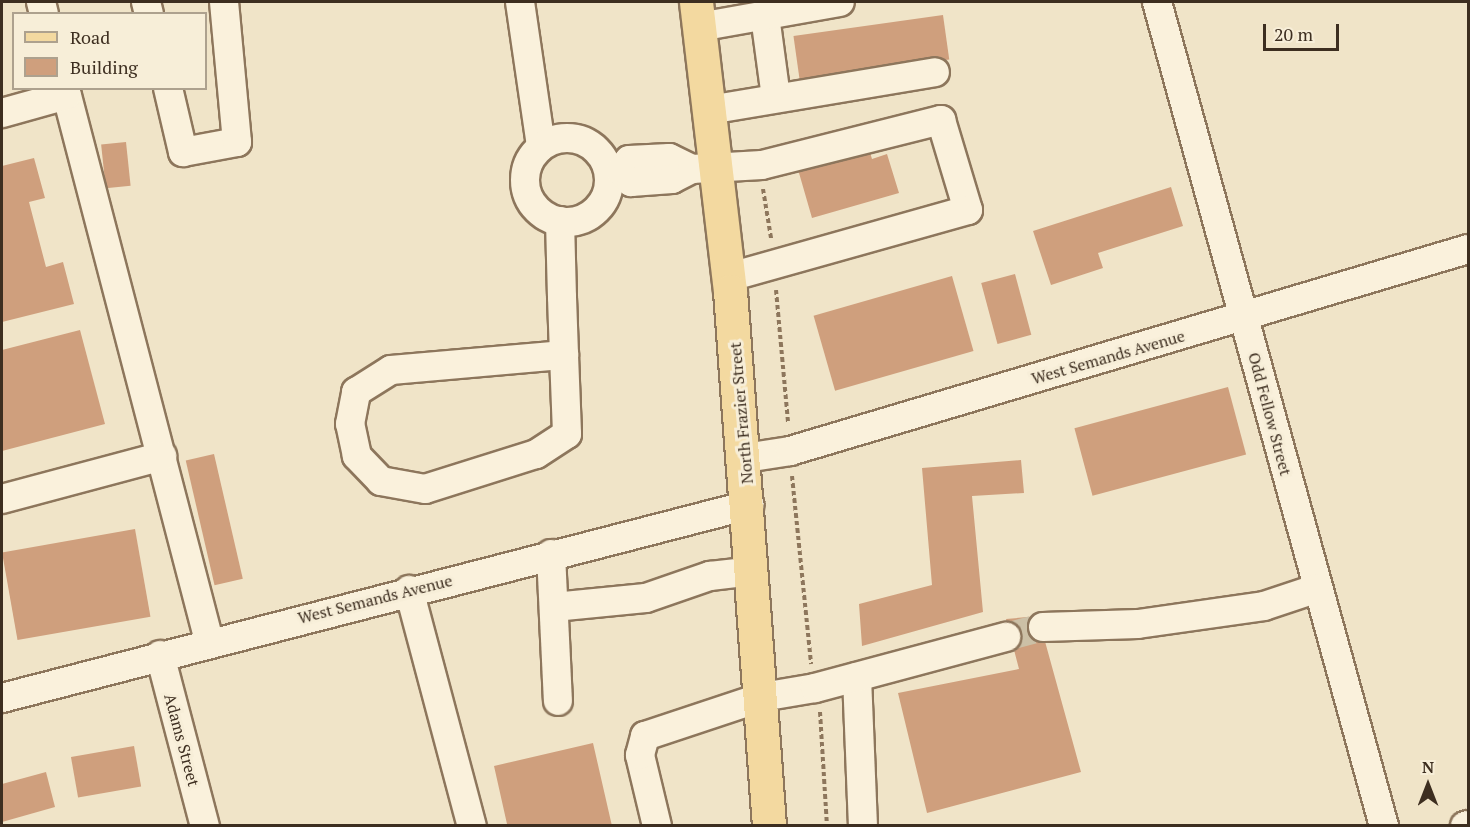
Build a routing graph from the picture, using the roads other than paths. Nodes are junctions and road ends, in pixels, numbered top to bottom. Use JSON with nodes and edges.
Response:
{"nodes":[{"id":1,"x":224,"y":2,"type":"edge"},
{"id":2,"x":520,"y":2,"type":"edge"},
{"id":3,"x":840,"y":2,"type":"edge"},
{"id":4,"x":1157,"y":2,"type":"edge"},
{"id":5,"x":697,"y":14,"type":"edge"},
{"id":6,"x":765,"y":16,"type":"junction"},
{"id":7,"x":935,"y":72,"type":"dead end"},
{"id":8,"x":168,"y":90,"type":"edge"},
{"id":9,"x":66,"y":92,"type":"edge"},
{"id":10,"x":776,"y":97,"type":"junction"},
{"id":11,"x":709,"y":110,"type":"junction"},
{"id":12,"x":2,"y":112,"type":"edge"},
{"id":13,"x":541,"y":146,"type":"junction"},
{"id":14,"x":704,"y":168,"type":"junction"},
{"id":15,"x":614,"y":171,"type":"junction"},
{"id":16,"x":560,"y":221,"type":"junction"},
{"id":17,"x":1468,"y":249,"type":"edge"},
{"id":18,"x":729,"y":277,"type":"junction"},
{"id":19,"x":1244,"y":318,"type":"junction"},
{"id":20,"x":564,"y":355,"type":"junction"},
{"id":21,"x":162,"y":456,"type":"junction"},
{"id":22,"x":745,"y":458,"type":"junction"},
{"id":23,"x":2,"y":499,"type":"edge"},
{"id":24,"x":749,"y":505,"type":"junction"},
{"id":25,"x":551,"y":554,"type":"junction"},
{"id":26,"x":753,"y":571,"type":"junction"},
{"id":27,"x":1318,"y":588,"type":"junction"},
{"id":28,"x":409,"y":590,"type":"junction"},
{"id":29,"x":554,"y":607,"type":"junction"},
{"id":30,"x":1043,"y":627,"type":"tunnel mouth"},
{"id":31,"x":1006,"y":637,"type":"tunnel mouth"},
{"id":32,"x":209,"y":641,"type":"junction"},
{"id":33,"x":160,"y":655,"type":"junction"},
{"id":34,"x":857,"y":677,"type":"junction"},
{"id":35,"x":762,"y":697,"type":"junction"},
{"id":36,"x":2,"y":698,"type":"edge"},
{"id":37,"x":558,"y":701,"type":"dead end"},
{"id":38,"x":205,"y":825,"type":"edge"},
{"id":39,"x":472,"y":825,"type":"edge"},
{"id":40,"x":657,"y":825,"type":"edge"},
{"id":41,"x":769,"y":825,"type":"edge"},
{"id":42,"x":863,"y":825,"type":"edge"},
{"id":43,"x":1384,"y":825,"type":"edge"}],
"edges":[{"from":1,"to":8,"type":"street"},
{"from":2,"to":13,"type":"street"},
{"from":3,"to":6,"type":"street"},
{"from":4,"to":19,"type":"street","name":"Odd Fellow Street"},
{"from":5,"to":6,"type":"street"},
{"from":5,"to":11,"type":"main road","name":"North Frazier Street"},
{"from":6,"to":10,"type":"street"},
{"from":7,"to":10,"type":"street"},
{"from":9,"to":12,"type":"street"},
{"from":9,"to":21,"type":"street"},
{"from":10,"to":11,"type":"street"},
{"from":11,"to":14,"type":"main road","name":"North Frazier Street"},
{"from":13,"to":15,"type":"street"},
{"from":13,"to":16,"type":"street"},
{"from":14,"to":15,"type":"street"},
{"from":14,"to":18,"type":"main road","name":"North Frazier Street"},
{"from":14,"to":18,"type":"street"},
{"from":15,"to":16,"type":"street"},
{"from":16,"to":20,"type":"street"},
{"from":17,"to":19,"type":"street","name":"West Semands Avenue"},
{"from":18,"to":22,"type":"main road","name":"North Frazier Street"},
{"from":19,"to":22,"type":"street","name":"West Semands Avenue"},
{"from":19,"to":27,"type":"street","name":"Odd Fellow Street"},
{"from":20,"to":20,"type":"street"},
{"from":21,"to":23,"type":"street"},
{"from":21,"to":32,"type":"street"},
{"from":22,"to":24,"type":"main road","name":"North Frazier Street"},
{"from":24,"to":25,"type":"street","name":"West Semands Avenue"},
{"from":24,"to":26,"type":"main road","name":"North Frazier Street"},
{"from":25,"to":28,"type":"street","name":"West Semands Avenue"},
{"from":25,"to":29,"type":"street"},
{"from":26,"to":29,"type":"street"},
{"from":26,"to":35,"type":"main road","name":"North Frazier Street"},
{"from":27,"to":30,"type":"street"},
{"from":27,"to":43,"type":"street","name":"Odd Fellow Street"},
{"from":28,"to":32,"type":"street","name":"West Semands Avenue"},
{"from":28,"to":39,"type":"street"},
{"from":29,"to":37,"type":"street"},
{"from":31,"to":34,"type":"street"},
{"from":32,"to":33,"type":"street","name":"West Semands Avenue"},
{"from":33,"to":36,"type":"street","name":"West Semands Avenue"},
{"from":33,"to":38,"type":"street","name":"Adams Street"},
{"from":34,"to":35,"type":"street"},
{"from":34,"to":42,"type":"street"},
{"from":35,"to":40,"type":"street"},
{"from":35,"to":41,"type":"main road","name":"North Frazier Street"}]}
